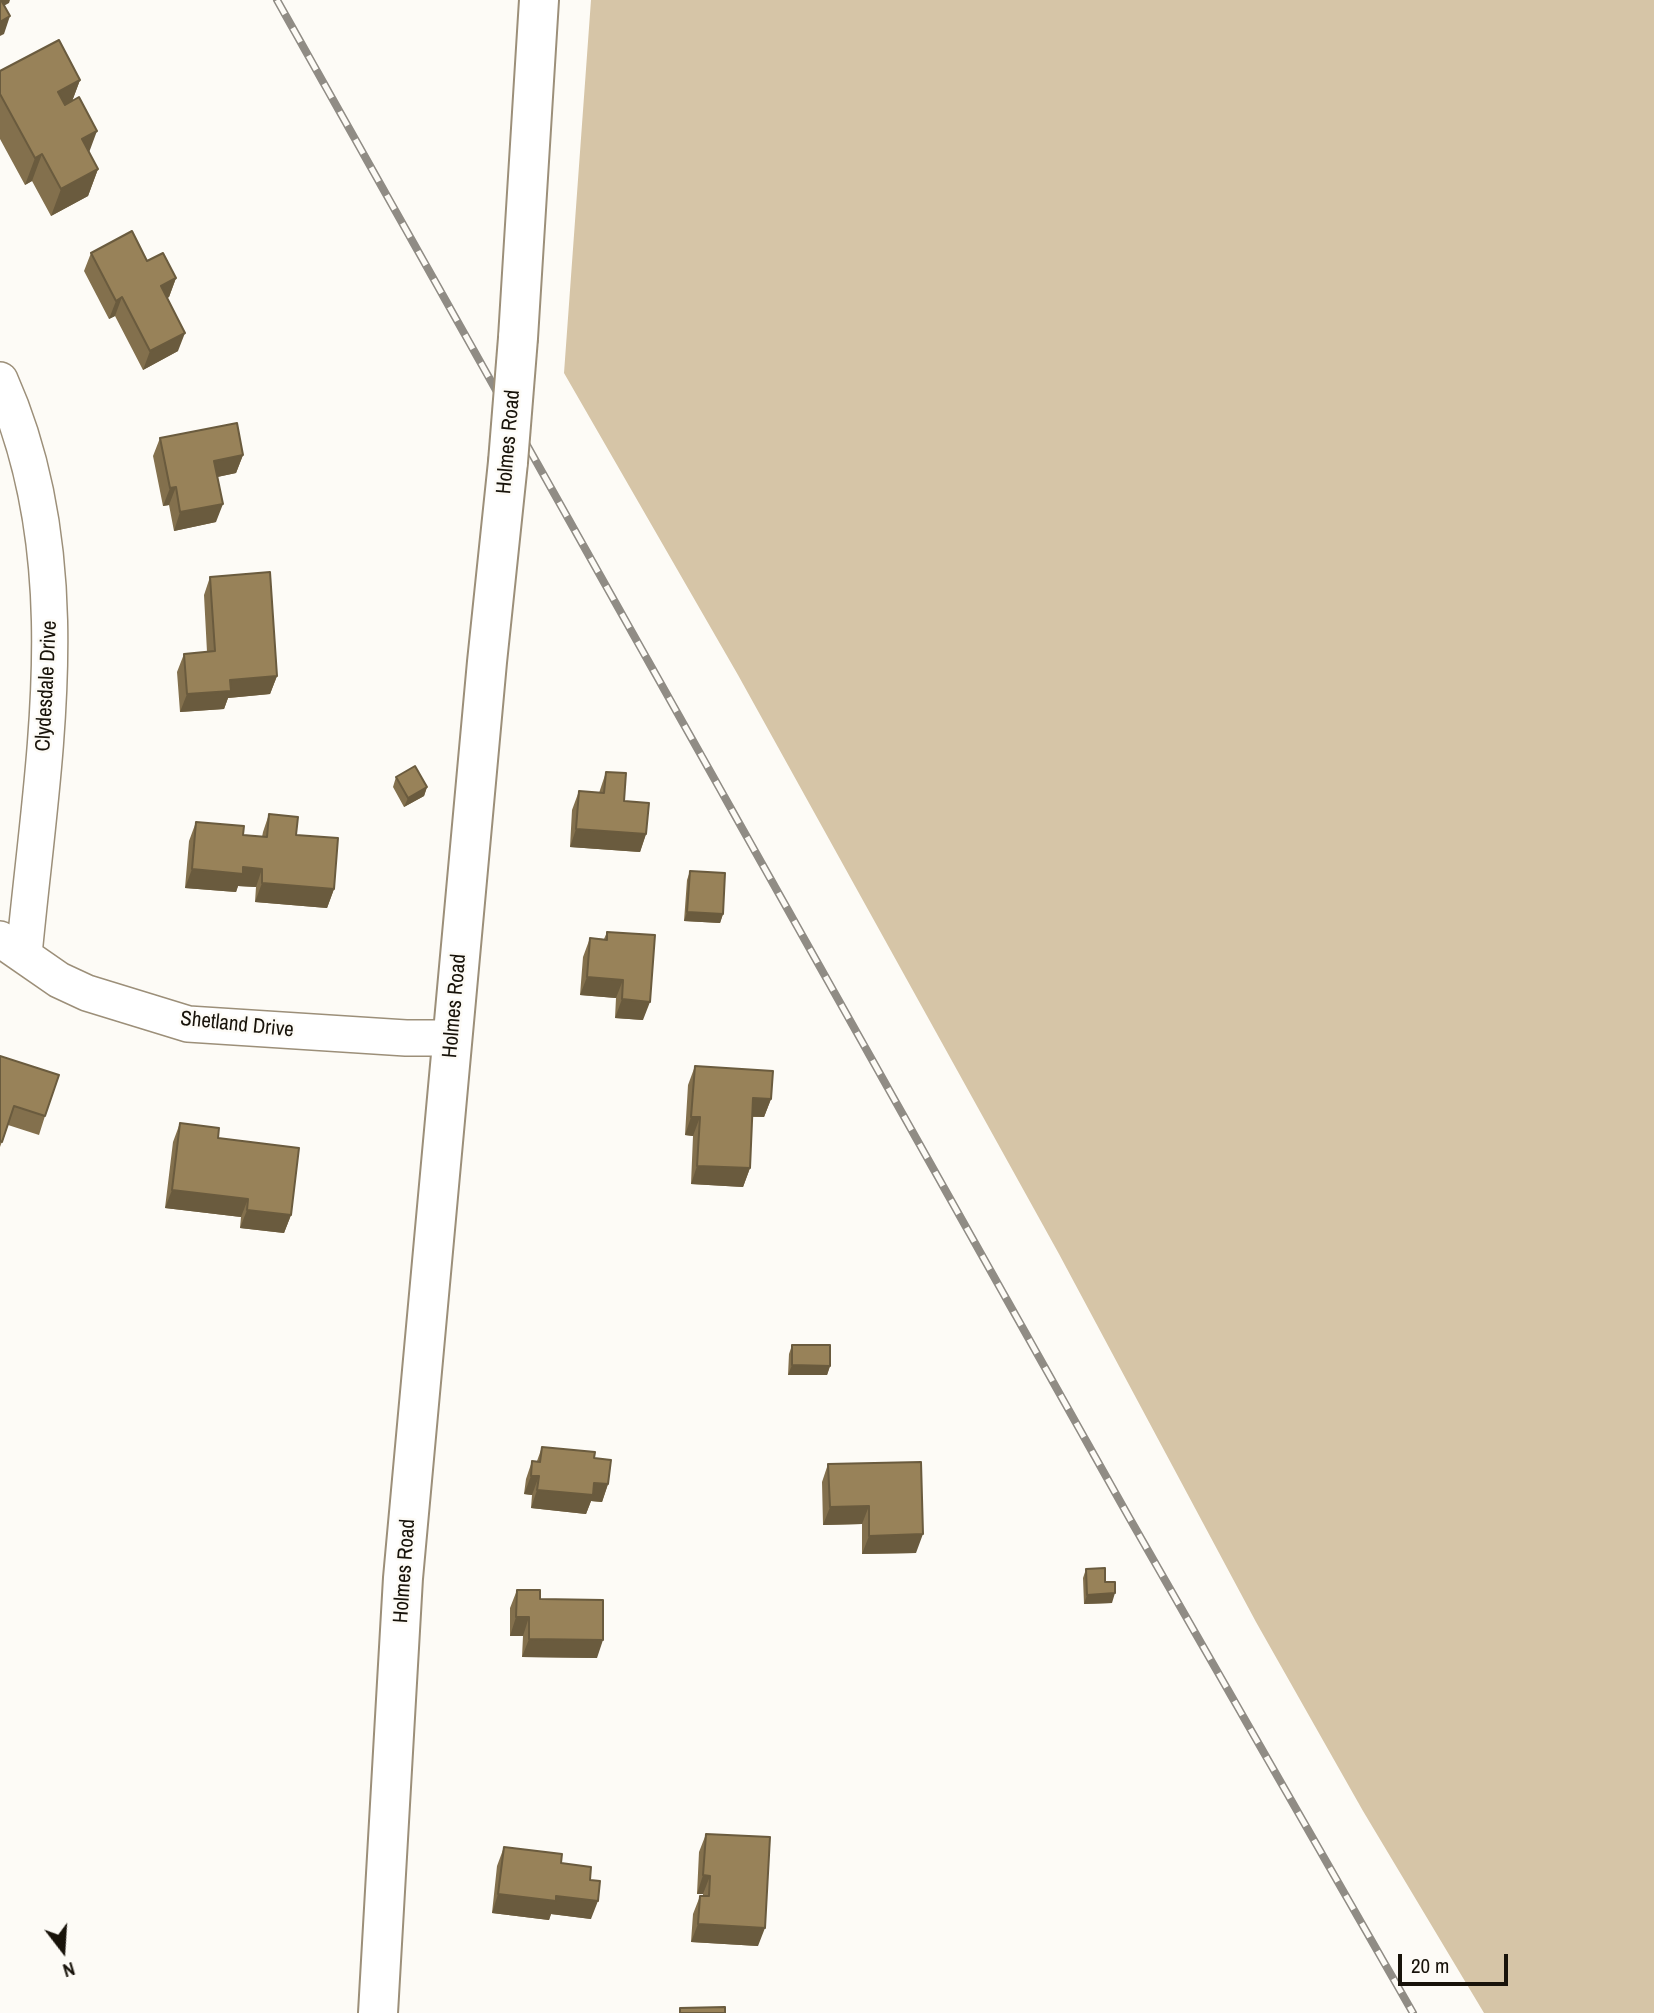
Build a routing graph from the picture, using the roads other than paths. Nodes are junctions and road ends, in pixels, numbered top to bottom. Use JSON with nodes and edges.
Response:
{"nodes":[{"id":1,"x":539,"y":0,"type":"edge"},
{"id":2,"x":0,"y":380,"type":"edge"},
{"id":3,"x":12,"y":947,"type":"edge"},
{"id":4,"x":452,"y":1038,"type":"junction"},
{"id":5,"x":378,"y":2013,"type":"edge"}],
"edges":[{"from":1,"to":4,"type":"street","name":"Holmes Road","bridge":true},
{"from":2,"to":3,"type":"street","name":"Clydesdale Drive"},
{"from":3,"to":4,"type":"street","name":"Shetland Drive"},
{"from":4,"to":5,"type":"street","name":"Holmes Road"}]}
